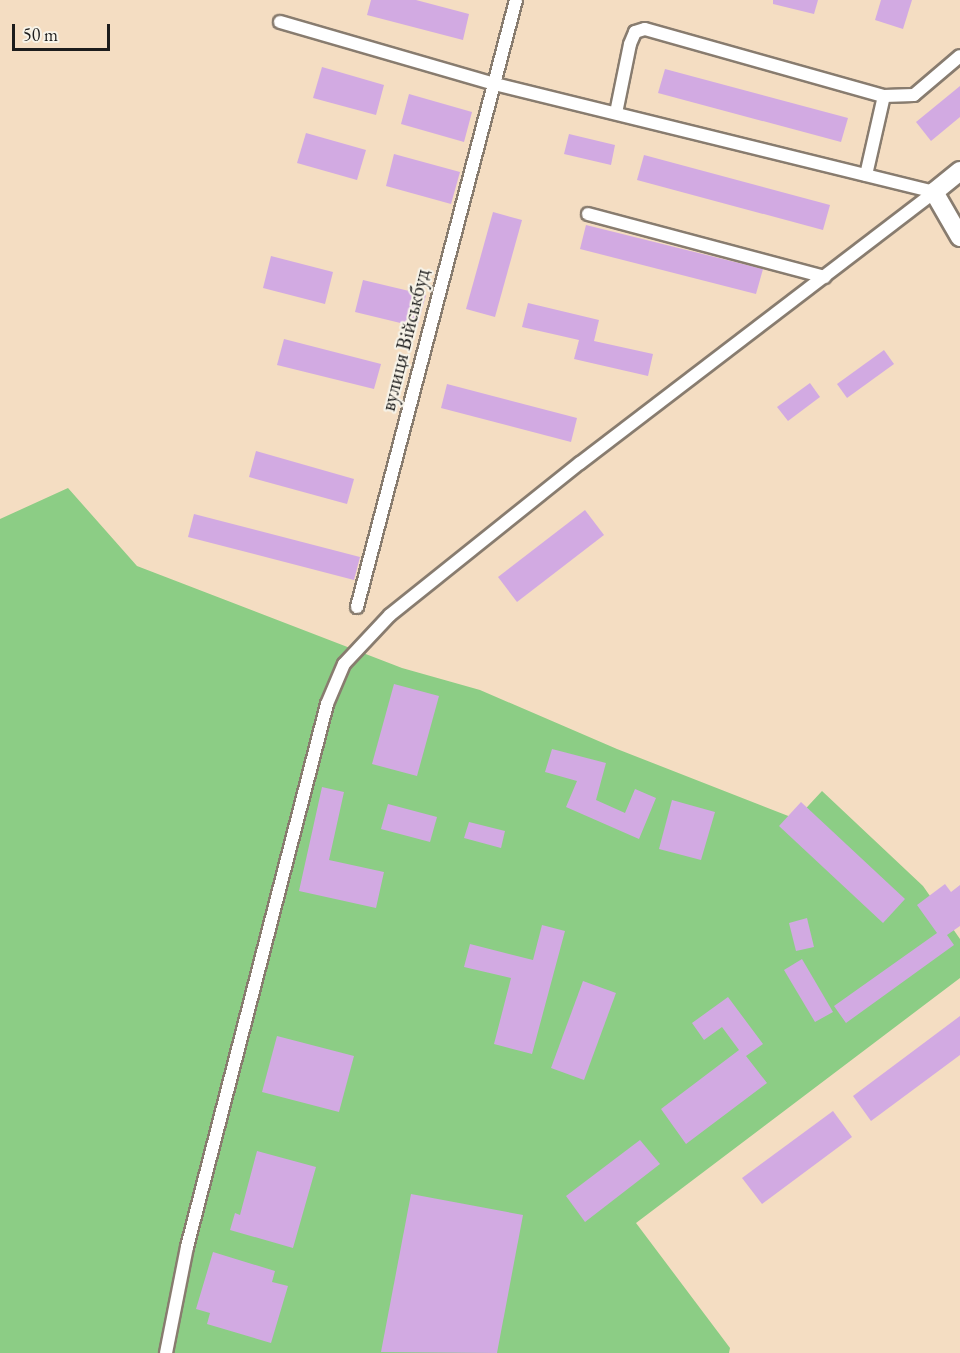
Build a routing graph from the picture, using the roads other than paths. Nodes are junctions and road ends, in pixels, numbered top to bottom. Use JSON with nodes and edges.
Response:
{"nodes":[{"id":1,"x":516,"y":0,"type":"edge"},
{"id":2,"x":280,"y":22,"type":"dead end"},
{"id":3,"x":960,"y":56,"type":"edge"},
{"id":4,"x":491,"y":83,"type":"junction"},
{"id":5,"x":884,"y":96,"type":"junction"},
{"id":6,"x":616,"y":113,"type":"junction"},
{"id":7,"x":960,"y":171,"type":"edge"},
{"id":8,"x":866,"y":175,"type":"junction"},
{"id":9,"x":934,"y":192,"type":"junction"},
{"id":10,"x":588,"y":214,"type":"dead end"},
{"id":11,"x":960,"y":237,"type":"edge"},
{"id":12,"x":825,"y":278,"type":"junction"},
{"id":13,"x":357,"y":607,"type":"dead end"},
{"id":14,"x":166,"y":1353,"type":"edge"}],
"edges":[{"from":1,"to":4,"type":"street","name":"вулиця Військбуд"},
{"from":2,"to":4,"type":"street"},
{"from":3,"to":5,"type":"street"},
{"from":4,"to":6,"type":"street"},
{"from":4,"to":13,"type":"street","name":"вулиця Військбуд"},
{"from":5,"to":6,"type":"street"},
{"from":5,"to":8,"type":"street"},
{"from":6,"to":8,"type":"street"},
{"from":7,"to":9,"type":"main road"},
{"from":8,"to":9,"type":"street"},
{"from":9,"to":11,"type":"main road"},
{"from":9,"to":12,"type":"street"},
{"from":10,"to":12,"type":"street"},
{"from":12,"to":14,"type":"street"}]}
